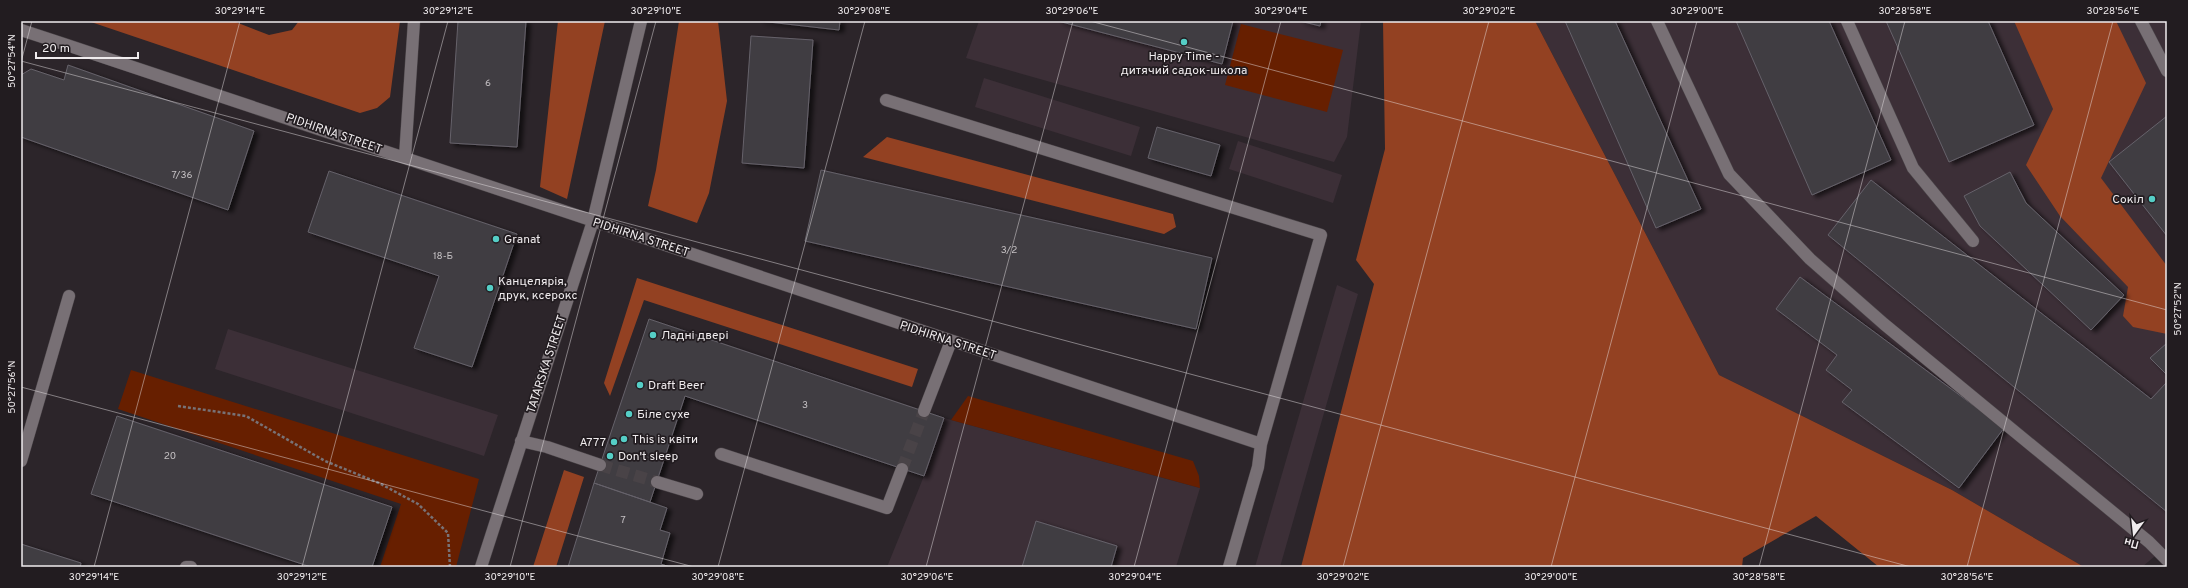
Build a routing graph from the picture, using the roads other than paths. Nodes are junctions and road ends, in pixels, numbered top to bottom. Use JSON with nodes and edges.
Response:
{"nodes":[{"id":1,"x":414,"y":21,"type":"edge"},
{"id":2,"x":641,"y":21,"type":"edge"},
{"id":3,"x":1657,"y":21,"type":"edge"},
{"id":4,"x":1848,"y":21,"type":"edge"},
{"id":5,"x":2141,"y":21,"type":"edge"},
{"id":6,"x":21,"y":30,"type":"edge"},
{"id":7,"x":2167,"y":71,"type":"edge"},
{"id":8,"x":886,"y":100,"type":"dead end"},
{"id":9,"x":405,"y":157,"type":"junction"},
{"id":10,"x":593,"y":221,"type":"junction"},
{"id":11,"x":1973,"y":241,"type":"dead end"},
{"id":12,"x":69,"y":296,"type":"dead end"},
{"id":13,"x":951,"y":341,"type":"junction"},
{"id":14,"x":924,"y":411,"type":"tunnel mouth"},
{"id":15,"x":521,"y":441,"type":"junction"},
{"id":16,"x":1261,"y":444,"type":"junction"},
{"id":17,"x":721,"y":454,"type":"dead end"},
{"id":18,"x":21,"y":461,"type":"edge"},
{"id":19,"x":600,"y":465,"type":"tunnel mouth"},
{"id":20,"x":902,"y":469,"type":"tunnel mouth"},
{"id":21,"x":657,"y":482,"type":"tunnel mouth"},
{"id":22,"x":697,"y":494,"type":"dead end"},
{"id":23,"x":2167,"y":560,"type":"edge"},
{"id":24,"x":186,"y":567,"type":"edge"},
{"id":25,"x":191,"y":567,"type":"edge"},
{"id":26,"x":481,"y":567,"type":"edge"},
{"id":27,"x":1229,"y":567,"type":"edge"}],
"edges":[{"from":1,"to":9,"type":"street"},
{"from":2,"to":10,"type":"street","name":"TATARSKA STREET"},
{"from":3,"to":23,"type":"street"},
{"from":4,"to":11,"type":"street"},
{"from":5,"to":7,"type":"street"},
{"from":6,"to":9,"type":"street","name":"PIDHIRNA STREET"},
{"from":8,"to":16,"type":"street"},
{"from":9,"to":10,"type":"street","name":"PIDHIRNA STREET"},
{"from":10,"to":13,"type":"street","name":"PIDHIRNA STREET"},
{"from":10,"to":15,"type":"street","name":"TATARSKA STREET"},
{"from":12,"to":18,"type":"street"},
{"from":13,"to":14,"type":"street"},
{"from":13,"to":16,"type":"street","name":"PIDHIRNA STREET"},
{"from":15,"to":19,"type":"street"},
{"from":15,"to":26,"type":"street","name":"TATARSKA STREET"},
{"from":16,"to":27,"type":"street"},
{"from":17,"to":20,"type":"street"},
{"from":21,"to":22,"type":"street"},
{"from":24,"to":25,"type":"street"}]}
